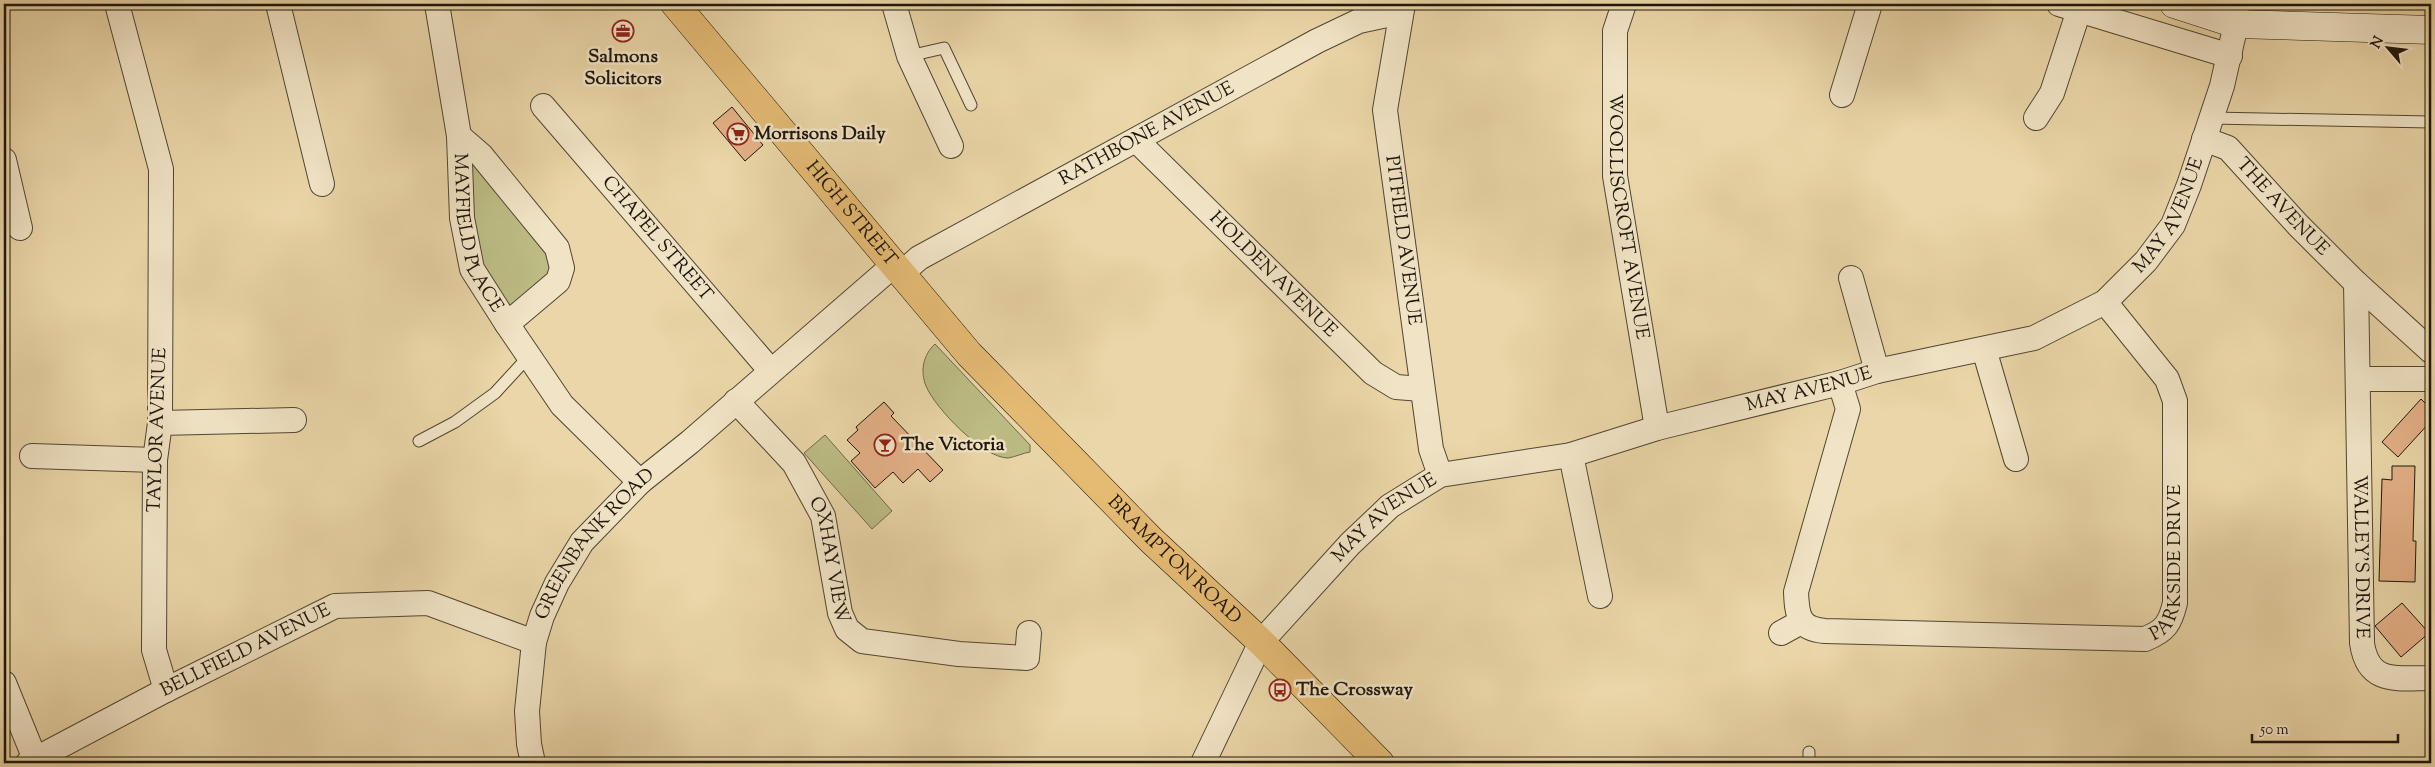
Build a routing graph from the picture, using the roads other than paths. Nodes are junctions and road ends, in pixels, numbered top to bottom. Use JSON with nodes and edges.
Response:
{"nodes":[{"id":1,"x":117,"y":4,"type":"edge"},
{"id":2,"x":278,"y":4,"type":"edge"},
{"id":3,"x":437,"y":4,"type":"edge"},
{"id":4,"x":675,"y":4,"type":"edge"},
{"id":5,"x":894,"y":4,"type":"edge"},
{"id":6,"x":1624,"y":4,"type":"edge"},
{"id":7,"x":1870,"y":4,"type":"edge"},
{"id":8,"x":2174,"y":4,"type":"edge"},
{"id":9,"x":2073,"y":6,"type":"edge"},
{"id":10,"x":1402,"y":8,"type":"edge"},
{"id":11,"x":2236,"y":14,"type":"edge"},
{"id":12,"x":2431,"y":30,"type":"edge"},
{"id":13,"x":909,"y":56,"type":"junction"},
{"id":14,"x":2230,"y":56,"type":"junction"},
{"id":15,"x":1842,"y":95,"type":"dead end"},
{"id":16,"x":971,"y":104,"type":"dead end"},
{"id":17,"x":543,"y":106,"type":"dead end"},
{"id":18,"x":2036,"y":118,"type":"dead end"},
{"id":19,"x":2431,"y":122,"type":"edge"},
{"id":20,"x":2208,"y":128,"type":"junction"},
{"id":21,"x":459,"y":136,"type":"junction"},
{"id":22,"x":1136,"y":140,"type":"junction"},
{"id":23,"x":951,"y":146,"type":"dead end"},
{"id":24,"x":4,"y":160,"type":"edge"},
{"id":25,"x":322,"y":184,"type":"dead end"},
{"id":26,"x":20,"y":228,"type":"dead end"},
{"id":27,"x":898,"y":268,"type":"junction"},
{"id":28,"x":1851,"y":278,"type":"dead end"},
{"id":29,"x":2356,"y":283,"type":"junction"},
{"id":30,"x":2105,"y":302,"type":"junction"},
{"id":31,"x":507,"y":324,"type":"junction"},
{"id":32,"x":1984,"y":348,"type":"junction"},
{"id":33,"x":2431,"y":351,"type":"edge"},
{"id":34,"x":969,"y":354,"type":"joint"},
{"id":35,"x":529,"y":356,"type":"junction"},
{"id":36,"x":1877,"y":371,"type":"junction"},
{"id":37,"x":767,"y":374,"type":"junction"},
{"id":38,"x":2358,"y":379,"type":"junction"},
{"id":39,"x":2431,"y":379,"type":"edge"},
{"id":40,"x":1840,"y":383,"type":"junction"},
{"id":41,"x":1422,"y":389,"type":"junction"},
{"id":42,"x":736,"y":401,"type":"junction"},
{"id":43,"x":294,"y":420,"type":"dead end"},
{"id":44,"x":160,"y":424,"type":"junction"},
{"id":45,"x":1657,"y":428,"type":"junction"},
{"id":46,"x":419,"y":441,"type":"dead end"},
{"id":47,"x":1571,"y":455,"type":"junction"},
{"id":48,"x":32,"y":456,"type":"dead end"},
{"id":49,"x":2016,"y":459,"type":"dead end"},
{"id":50,"x":155,"y":460,"type":"junction"},
{"id":51,"x":1440,"y":475,"type":"junction"},
{"id":52,"x":640,"y":482,"type":"junction"},
{"id":53,"x":1600,"y":596,"type":"dead end"},
{"id":54,"x":1029,"y":633,"type":"dead end"},
{"id":55,"x":534,"y":642,"type":"junction"},
{"id":56,"x":1261,"y":642,"type":"junction"},
{"id":57,"x":2431,"y":678,"type":"edge"},
{"id":58,"x":4,"y":683,"type":"edge"},
{"id":59,"x":166,"y":690,"type":"junction"},
{"id":60,"x":31,"y":761,"type":"edge"},
{"id":61,"x":533,"y":763,"type":"edge"},
{"id":62,"x":1203,"y":763,"type":"edge"},
{"id":63,"x":1380,"y":763,"type":"edge"}],
"edges":[{"from":1,"to":44,"type":"street","name":"TAYLOR AVENUE"},
{"from":2,"to":25,"type":"street"},
{"from":3,"to":21,"type":"street","name":"MAYFIELD PLACE"},
{"from":4,"to":27,"type":"highway","name":"HIGH STREET"},
{"from":5,"to":13,"type":"street"},
{"from":6,"to":45,"type":"street","name":"WOOLLISCROFT AVENUE"},
{"from":7,"to":15,"type":"street"},
{"from":8,"to":11,"type":"main road"},
{"from":9,"to":14,"type":"street"},
{"from":9,"to":18,"type":"street"},
{"from":10,"to":22,"type":"street","name":"RATHBONE AVENUE"},
{"from":10,"to":41,"type":"street","name":"PITFIELD AVENUE"},
{"from":11,"to":12,"type":"main road"},
{"from":11,"to":14,"type":"street","name":"MAY AVENUE"},
{"from":13,"to":16,"type":"lane"},
{"from":13,"to":23,"type":"street"},
{"from":14,"to":20,"type":"street","name":"MAY AVENUE"},
{"from":17,"to":37,"type":"street","name":"CHAPEL STREET"},
{"from":19,"to":20,"type":"lane"},
{"from":20,"to":29,"type":"street","name":"THE AVENUE"},
{"from":20,"to":30,"type":"street","name":"MAY AVENUE"},
{"from":21,"to":31,"type":"street","name":"MAYFIELD PLACE"},
{"from":21,"to":31,"type":"street","name":"MAYFIELD PLACE"},
{"from":22,"to":27,"type":"street","name":"RATHBONE AVENUE"},
{"from":22,"to":41,"type":"street","name":"HOLDEN AVENUE"},
{"from":24,"to":26,"type":"street"},
{"from":27,"to":34,"type":"highway","name":"HIGH STREET"},
{"from":27,"to":37,"type":"street","name":"RATHBONE AVENUE"},
{"from":28,"to":36,"type":"street"},
{"from":29,"to":33,"type":"street","name":"THE AVENUE"},
{"from":29,"to":38,"type":"street"},
{"from":30,"to":32,"type":"street","name":"MAY AVENUE"},
{"from":30,"to":40,"type":"street","name":"PARKSIDE DRIVE"},
{"from":31,"to":35,"type":"street","name":"MAYFIELD PLACE"},
{"from":32,"to":36,"type":"street","name":"MAY AVENUE"},
{"from":32,"to":49,"type":"street"},
{"from":34,"to":56,"type":"highway","name":"BRAMPTON ROAD"},
{"from":35,"to":46,"type":"lane"},
{"from":35,"to":52,"type":"street","name":"MAYFIELD PLACE"},
{"from":36,"to":40,"type":"street","name":"MAY AVENUE"},
{"from":37,"to":42,"type":"street","name":"GREENBANK ROAD"},
{"from":38,"to":39,"type":"street"},
{"from":38,"to":57,"type":"street","name":"WALLEY'S DRIVE"},
{"from":40,"to":45,"type":"street","name":"MAY AVENUE"},
{"from":41,"to":51,"type":"street","name":"PITFIELD AVENUE"},
{"from":42,"to":52,"type":"street","name":"GREENBANK ROAD"},
{"from":42,"to":54,"type":"street","name":"OXHAY VIEW"},
{"from":43,"to":44,"type":"street"},
{"from":44,"to":50,"type":"street","name":"TAYLOR AVENUE"},
{"from":45,"to":47,"type":"street","name":"MAY AVENUE"},
{"from":47,"to":51,"type":"street","name":"MAY AVENUE"},
{"from":47,"to":53,"type":"street"},
{"from":48,"to":50,"type":"street"},
{"from":50,"to":59,"type":"street","name":"TAYLOR AVENUE"},
{"from":51,"to":56,"type":"street","name":"MAY AVENUE"},
{"from":52,"to":55,"type":"street","name":"GREENBANK ROAD"},
{"from":55,"to":59,"type":"street","name":"BELLFIELD AVENUE"},
{"from":55,"to":61,"type":"street","name":"GREENBANK ROAD"},
{"from":56,"to":62,"type":"street"},
{"from":56,"to":63,"type":"highway","name":"BRAMPTON ROAD"},
{"from":58,"to":60,"type":"street"},
{"from":59,"to":60,"type":"street","name":"BELLFIELD AVENUE"}]}
